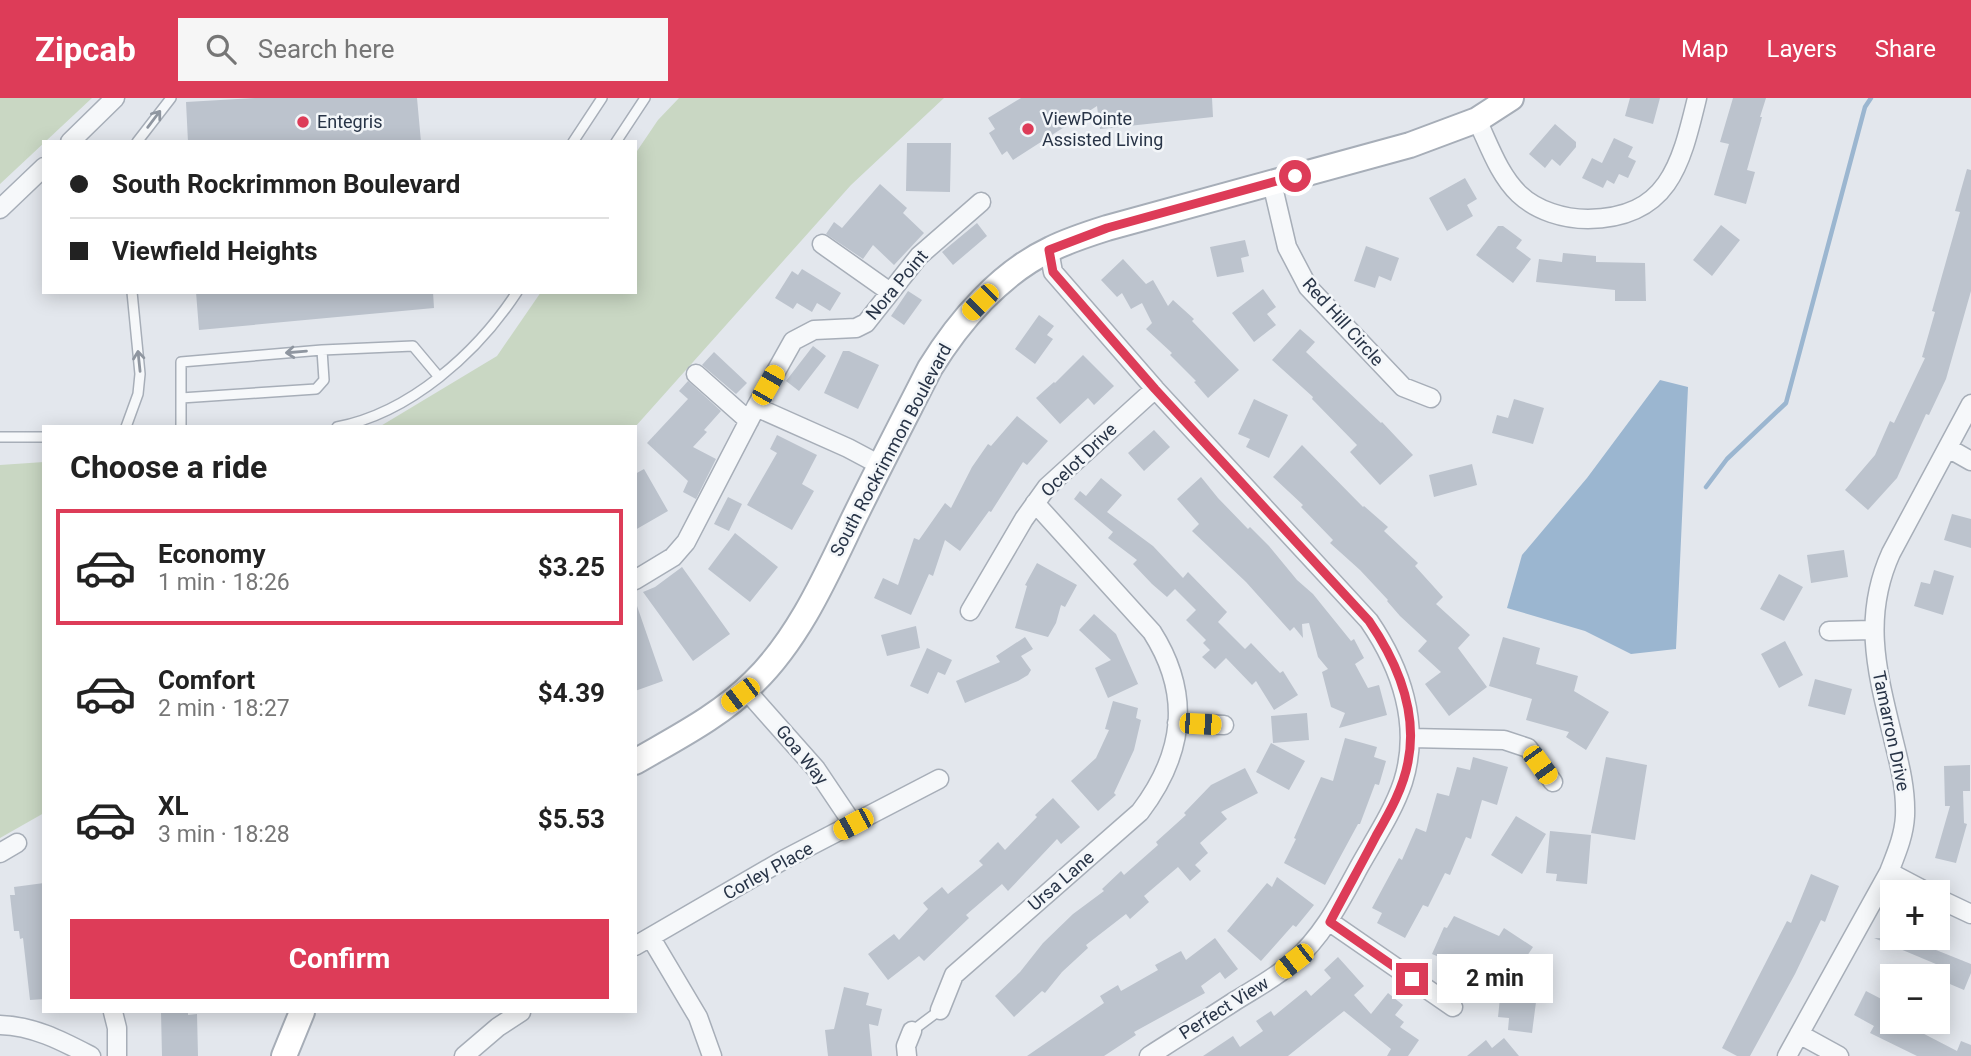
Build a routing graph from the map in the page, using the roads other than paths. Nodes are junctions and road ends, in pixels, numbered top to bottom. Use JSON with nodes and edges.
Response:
{"nodes":[{"id":1,"x":115,"y":98,"type":"edge"},
{"id":2,"x":171,"y":98,"type":"edge"},
{"id":3,"x":602,"y":98,"type":"edge"},
{"id":4,"x":645,"y":98,"type":"edge"},
{"id":5,"x":1511,"y":98,"type":"edge"},
{"id":6,"x":1697,"y":98,"type":"edge"},
{"id":7,"x":1477,"y":120,"type":"junction"},
{"id":8,"x":72,"y":140,"type":"edge"},
{"id":9,"x":139,"y":140,"type":"edge"},
{"id":10,"x":574,"y":140,"type":"edge"},
{"id":11,"x":617,"y":140,"type":"edge"},
{"id":12,"x":42,"y":169,"type":"edge"},
{"id":13,"x":1272,"y":183,"type":"junction"},
{"id":14,"x":981,"y":202,"type":"dead end"},
{"id":15,"x":0,"y":209,"type":"edge"},
{"id":16,"x":822,"y":244,"type":"dead end"},
{"id":17,"x":1049,"y":250,"type":"junction"},
{"id":18,"x":890,"y":292,"type":"junction"},
{"id":19,"x":132,"y":294,"type":"edge"},
{"id":20,"x":516,"y":294,"type":"edge"},
{"id":21,"x":322,"y":350,"type":"junction"},
{"id":22,"x":696,"y":374,"type":"dead end"},
{"id":23,"x":439,"y":377,"type":"junction"},
{"id":24,"x":1155,"y":389,"type":"junction"},
{"id":25,"x":181,"y":398,"type":"junction"},
{"id":26,"x":1431,"y":398,"type":"dead end"},
{"id":27,"x":1971,"y":404,"type":"edge"},
{"id":28,"x":752,"y":414,"type":"junction"},
{"id":29,"x":127,"y":425,"type":"edge"},
{"id":30,"x":181,"y":425,"type":"edge"},
{"id":31,"x":343,"y":425,"type":"edge"},
{"id":32,"x":0,"y":437,"type":"edge"},
{"id":33,"x":42,"y":437,"type":"edge"},
{"id":34,"x":1948,"y":448,"type":"junction"},
{"id":35,"x":1971,"y":461,"type":"edge"},
{"id":36,"x":880,"y":465,"type":"junction"},
{"id":37,"x":1035,"y":503,"type":"junction"},
{"id":38,"x":637,"y":579,"type":"edge"},
{"id":39,"x":970,"y":611,"type":"dead end"},
{"id":40,"x":1873,"y":630,"type":"junction"},
{"id":41,"x":1829,"y":631,"type":"dead end"},
{"id":42,"x":746,"y":690,"type":"junction"},
{"id":43,"x":1177,"y":723,"type":"junction"},
{"id":44,"x":1224,"y":725,"type":"dead end"},
{"id":45,"x":1411,"y":738,"type":"junction"},
{"id":46,"x":637,"y":761,"type":"edge"},
{"id":47,"x":939,"y":779,"type":"dead end"},
{"id":48,"x":1553,"y":782,"type":"dead end"},
{"id":49,"x":853,"y":824,"type":"junction"},
{"id":50,"x":17,"y":844,"type":"dead end"},
{"id":51,"x":0,"y":853,"type":"edge"},
{"id":52,"x":1889,"y":872,"type":"junction"},
{"id":53,"x":1904,"y":880,"type":"edge"},
{"id":54,"x":1950,"y":904,"type":"edge"},
{"id":55,"x":1971,"y":914,"type":"edge"},
{"id":56,"x":1330,"y":922,"type":"junction"},
{"id":57,"x":643,"y":942,"type":"edge"},
{"id":58,"x":1452,"y":1007,"type":"dead end"},
{"id":59,"x":940,"y":1010,"type":"joint"},
{"id":60,"x":113,"y":1013,"type":"edge"},
{"id":61,"x":302,"y":1013,"type":"edge"},
{"id":62,"x":519,"y":1013,"type":"edge"},
{"id":63,"x":0,"y":1026,"type":"edge"},
{"id":64,"x":916,"y":1027,"type":"joint"},
{"id":65,"x":1799,"y":1034,"type":"junction"},
{"id":66,"x":91,"y":1056,"type":"edge"},
{"id":67,"x":117,"y":1056,"type":"edge"},
{"id":68,"x":284,"y":1056,"type":"edge"},
{"id":69,"x":464,"y":1056,"type":"edge"},
{"id":70,"x":712,"y":1056,"type":"edge"},
{"id":71,"x":907,"y":1056,"type":"edge"},
{"id":72,"x":1149,"y":1056,"type":"edge"},
{"id":73,"x":1787,"y":1056,"type":"edge"},
{"id":74,"x":1839,"y":1056,"type":"edge"}],
"edges":[{"from":1,"to":8,"type":"street"},
{"from":9,"to":2,"type":"lane","one_way":true},
{"from":3,"to":10,"type":"lane"},
{"from":4,"to":11,"type":"lane"},
{"from":5,"to":7,"type":"main road","name":"South Rockrimmon Boulevard"},
{"from":6,"to":7,"type":"street"},
{"from":7,"to":13,"type":"main road","name":"South Rockrimmon Boulevard"},
{"from":12,"to":15,"type":"street"},
{"from":13,"to":17,"type":"main road","name":"South Rockrimmon Boulevard"},
{"from":13,"to":26,"type":"street","name":"Red Hill Circle"},
{"from":14,"to":18,"type":"street","name":"Nora Point"},
{"from":16,"to":18,"type":"street"},
{"from":17,"to":24,"type":"street","name":"Perfect View"},
{"from":17,"to":36,"type":"main road","name":"South Rockrimmon Boulevard"},
{"from":18,"to":28,"type":"street","name":"Nora Point"},
{"from":29,"to":19,"type":"lane","one_way":true},
{"from":20,"to":23,"type":"lane"},
{"from":21,"to":23,"type":"lane"},
{"from":21,"to":25,"type":"lane"},
{"from":21,"to":25,"type":"lane","one_way":true},
{"from":22,"to":28,"type":"street"},
{"from":23,"to":31,"type":"lane"},
{"from":24,"to":37,"type":"street","name":"Ocelot Drive"},
{"from":24,"to":45,"type":"street","name":"Perfect View"},
{"from":25,"to":30,"type":"lane"},
{"from":27,"to":34,"type":"street","name":"Tamarron Drive"},
{"from":28,"to":36,"type":"street"},
{"from":28,"to":38,"type":"street","name":"Nora Point"},
{"from":32,"to":33,"type":"lane"},
{"from":34,"to":35,"type":"street"},
{"from":34,"to":40,"type":"street","name":"Tamarron Drive"},
{"from":36,"to":42,"type":"main road","name":"South Rockrimmon Boulevard"},
{"from":37,"to":39,"type":"street","name":"Ocelot Drive"},
{"from":37,"to":43,"type":"street","name":"Ursa Lane"},
{"from":40,"to":41,"type":"street"},
{"from":40,"to":52,"type":"street","name":"Tamarron Drive"},
{"from":42,"to":46,"type":"main road","name":"South Rockrimmon Boulevard"},
{"from":42,"to":49,"type":"street","name":"Goa Way"},
{"from":43,"to":44,"type":"street"},
{"from":43,"to":59,"type":"street","name":"Ursa Lane"},
{"from":45,"to":48,"type":"street"},
{"from":45,"to":56,"type":"street","name":"Perfect View"},
{"from":47,"to":49,"type":"street","name":"Corley Place"},
{"from":49,"to":57,"type":"street","name":"Corley Place"},
{"from":50,"to":51,"type":"street"},
{"from":52,"to":53,"type":"street"},
{"from":52,"to":65,"type":"street","name":"Tamarron Drive"},
{"from":54,"to":55,"type":"street"},
{"from":56,"to":58,"type":"street"},
{"from":56,"to":72,"type":"street","name":"Perfect View"},
{"from":57,"to":70,"type":"street"},
{"from":59,"to":64,"type":"lane","name":"Ursa Lane"},
{"from":60,"to":67,"type":"street"},
{"from":61,"to":68,"type":"main road"},
{"from":62,"to":69,"type":"street"},
{"from":63,"to":66,"type":"street"},
{"from":64,"to":71,"type":"street"},
{"from":65,"to":73,"type":"street","name":"Tamarron Drive"},
{"from":65,"to":74,"type":"street"}]}
